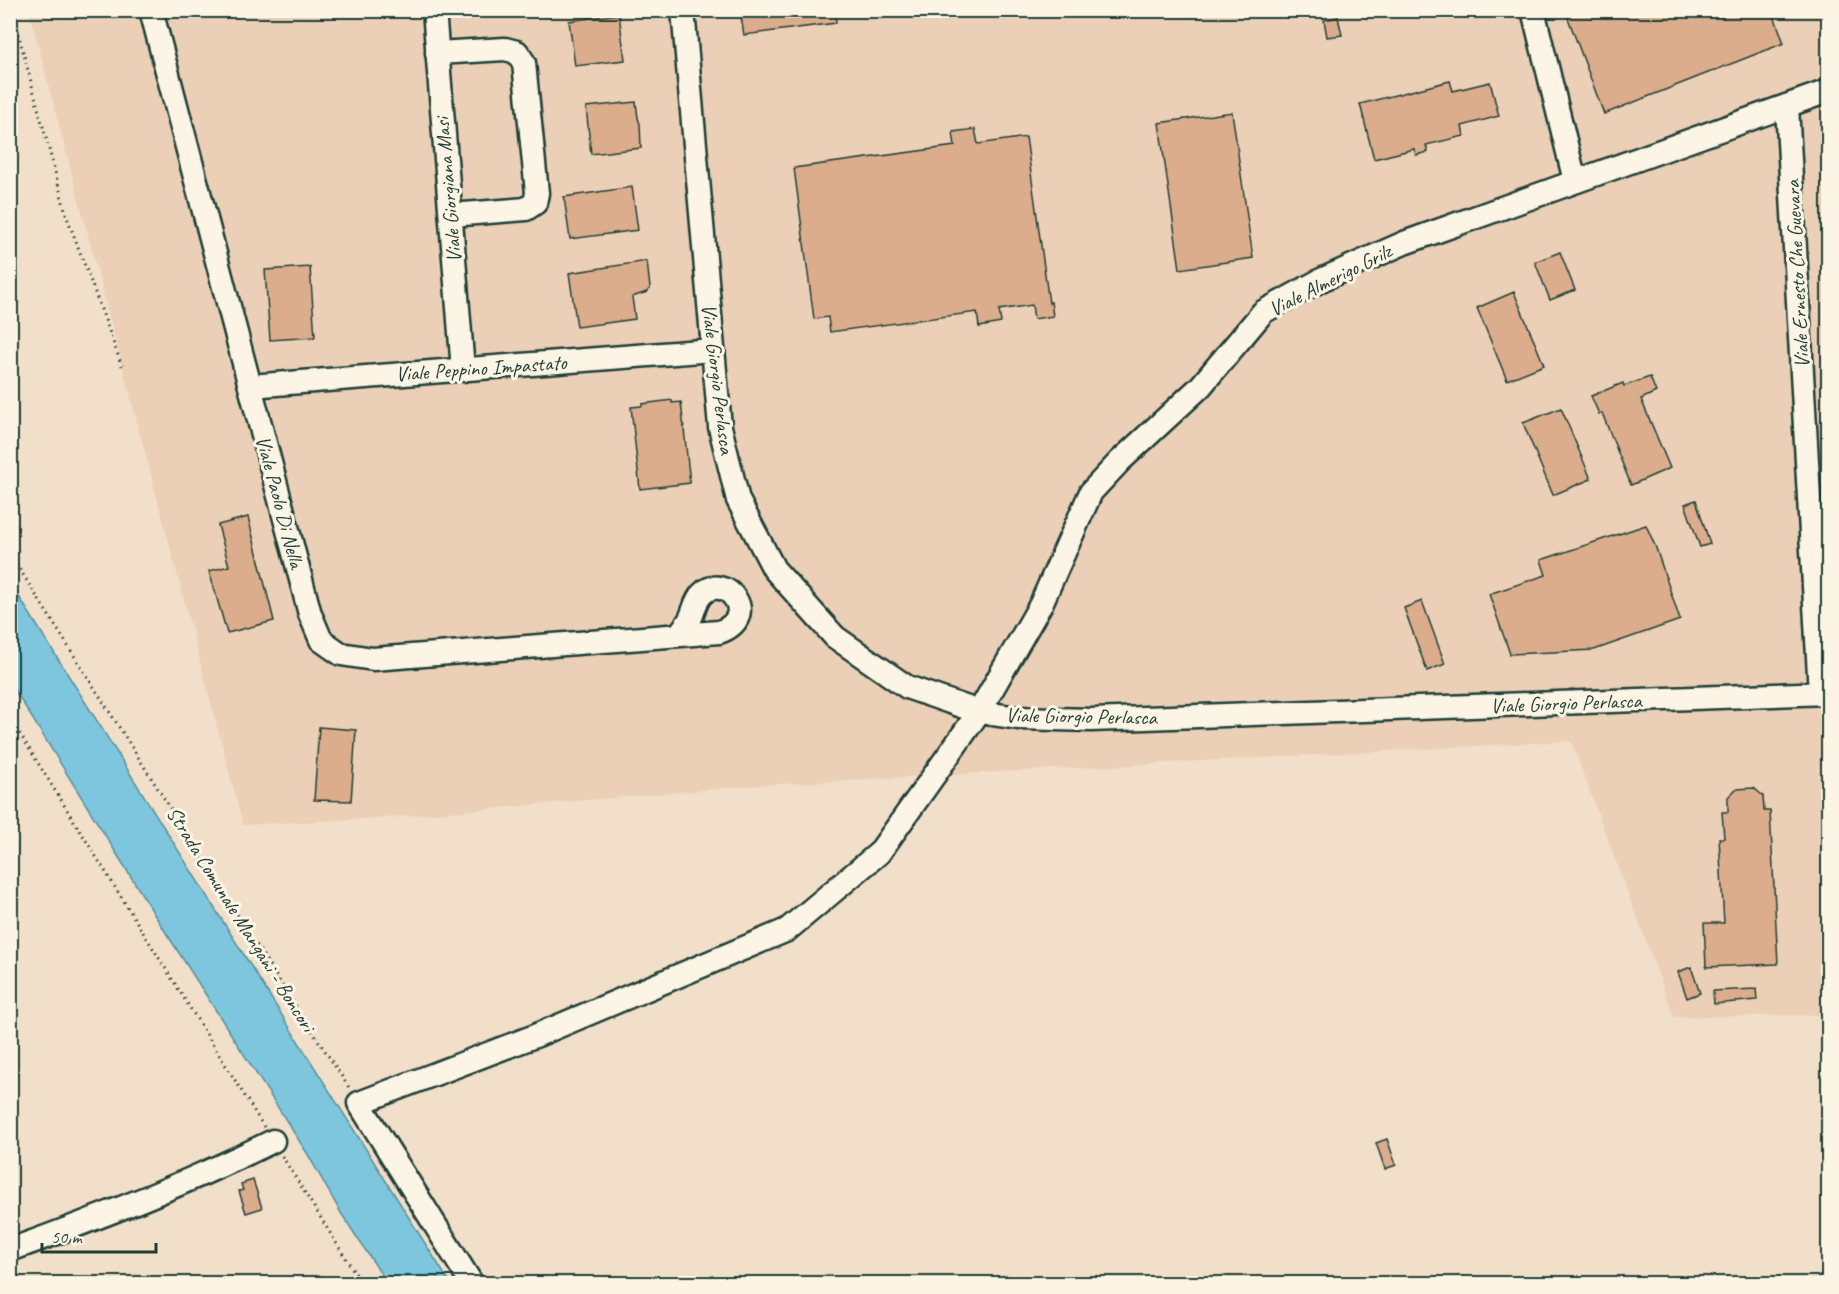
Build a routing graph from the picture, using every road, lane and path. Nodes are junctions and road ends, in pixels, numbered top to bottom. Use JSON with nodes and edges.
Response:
{"nodes":[{"id":1,"x":12,"y":10,"type":"edge"},
{"id":2,"x":151,"y":10,"type":"edge"},
{"id":3,"x":434,"y":10,"type":"edge"},
{"id":4,"x":683,"y":10,"type":"edge"},
{"id":5,"x":1533,"y":10,"type":"edge"},
{"id":6,"x":437,"y":53,"type":"junction"},
{"id":7,"x":1828,"y":91,"type":"edge"},
{"id":8,"x":1787,"y":106,"type":"junction"},
{"id":9,"x":1575,"y":181,"type":"junction"},
{"id":10,"x":451,"y":215,"type":"junction"},
{"id":11,"x":713,"y":350,"type":"junction"},
{"id":12,"x":122,"y":366,"type":"dead end"},
{"id":13,"x":463,"y":370,"type":"junction"},
{"id":14,"x":250,"y":386,"type":"junction"},
{"id":15,"x":10,"y":554,"type":"edge"},
{"id":16,"x":679,"y":634,"type":"dead end"},
{"id":17,"x":1824,"y":693,"type":"edge"},
{"id":18,"x":979,"y":712,"type":"junction"},
{"id":19,"x":10,"y":718,"type":"edge"},
{"id":20,"x":359,"y":1103,"type":"junction"},
{"id":21,"x":273,"y":1141,"type":"junction"},
{"id":22,"x":10,"y":1250,"type":"edge"},
{"id":23,"x":362,"y":1284,"type":"edge"},
{"id":24,"x":472,"y":1284,"type":"edge"}],
"edges":[{"from":1,"to":12,"type":"path"},
{"from":2,"to":14,"type":"street","name":"Viale Paolo Di Nella"},
{"from":3,"to":6,"type":"street","name":"Viale Giorgiana Masi"},
{"from":4,"to":11,"type":"street","name":"Viale Giorgio Perlasca"},
{"from":5,"to":9,"type":"street"},
{"from":6,"to":10,"type":"street","name":"Viale Giorgiana Masi"},
{"from":6,"to":10,"type":"street"},
{"from":7,"to":8,"type":"street","name":"Viale Almerigo Grilz"},
{"from":8,"to":9,"type":"street","name":"Viale Almerigo Grilz"},
{"from":8,"to":17,"type":"street","name":"Viale Ernesto Che Guevara"},
{"from":9,"to":18,"type":"street","name":"Viale Almerigo Grilz"},
{"from":10,"to":13,"type":"street","name":"Viale Giorgiana Masi"},
{"from":11,"to":13,"type":"street","name":"Viale Peppino Impastato"},
{"from":11,"to":18,"type":"street","name":"Viale Giorgio Perlasca"},
{"from":13,"to":14,"type":"street","name":"Viale Peppino Impastato"},
{"from":14,"to":16,"type":"street","name":"Viale Paolo Di Nella"},
{"from":15,"to":20,"type":"path","name":"Strada Comunale Mangani - Boncori"},
{"from":17,"to":18,"type":"street","name":"Viale Giorgio Perlasca"},
{"from":18,"to":20,"type":"street","name":"Viale Almerigo Grilz"},
{"from":19,"to":21,"type":"path"},
{"from":20,"to":24,"type":"street"},
{"from":21,"to":22,"type":"street"},
{"from":21,"to":23,"type":"path"}]}
